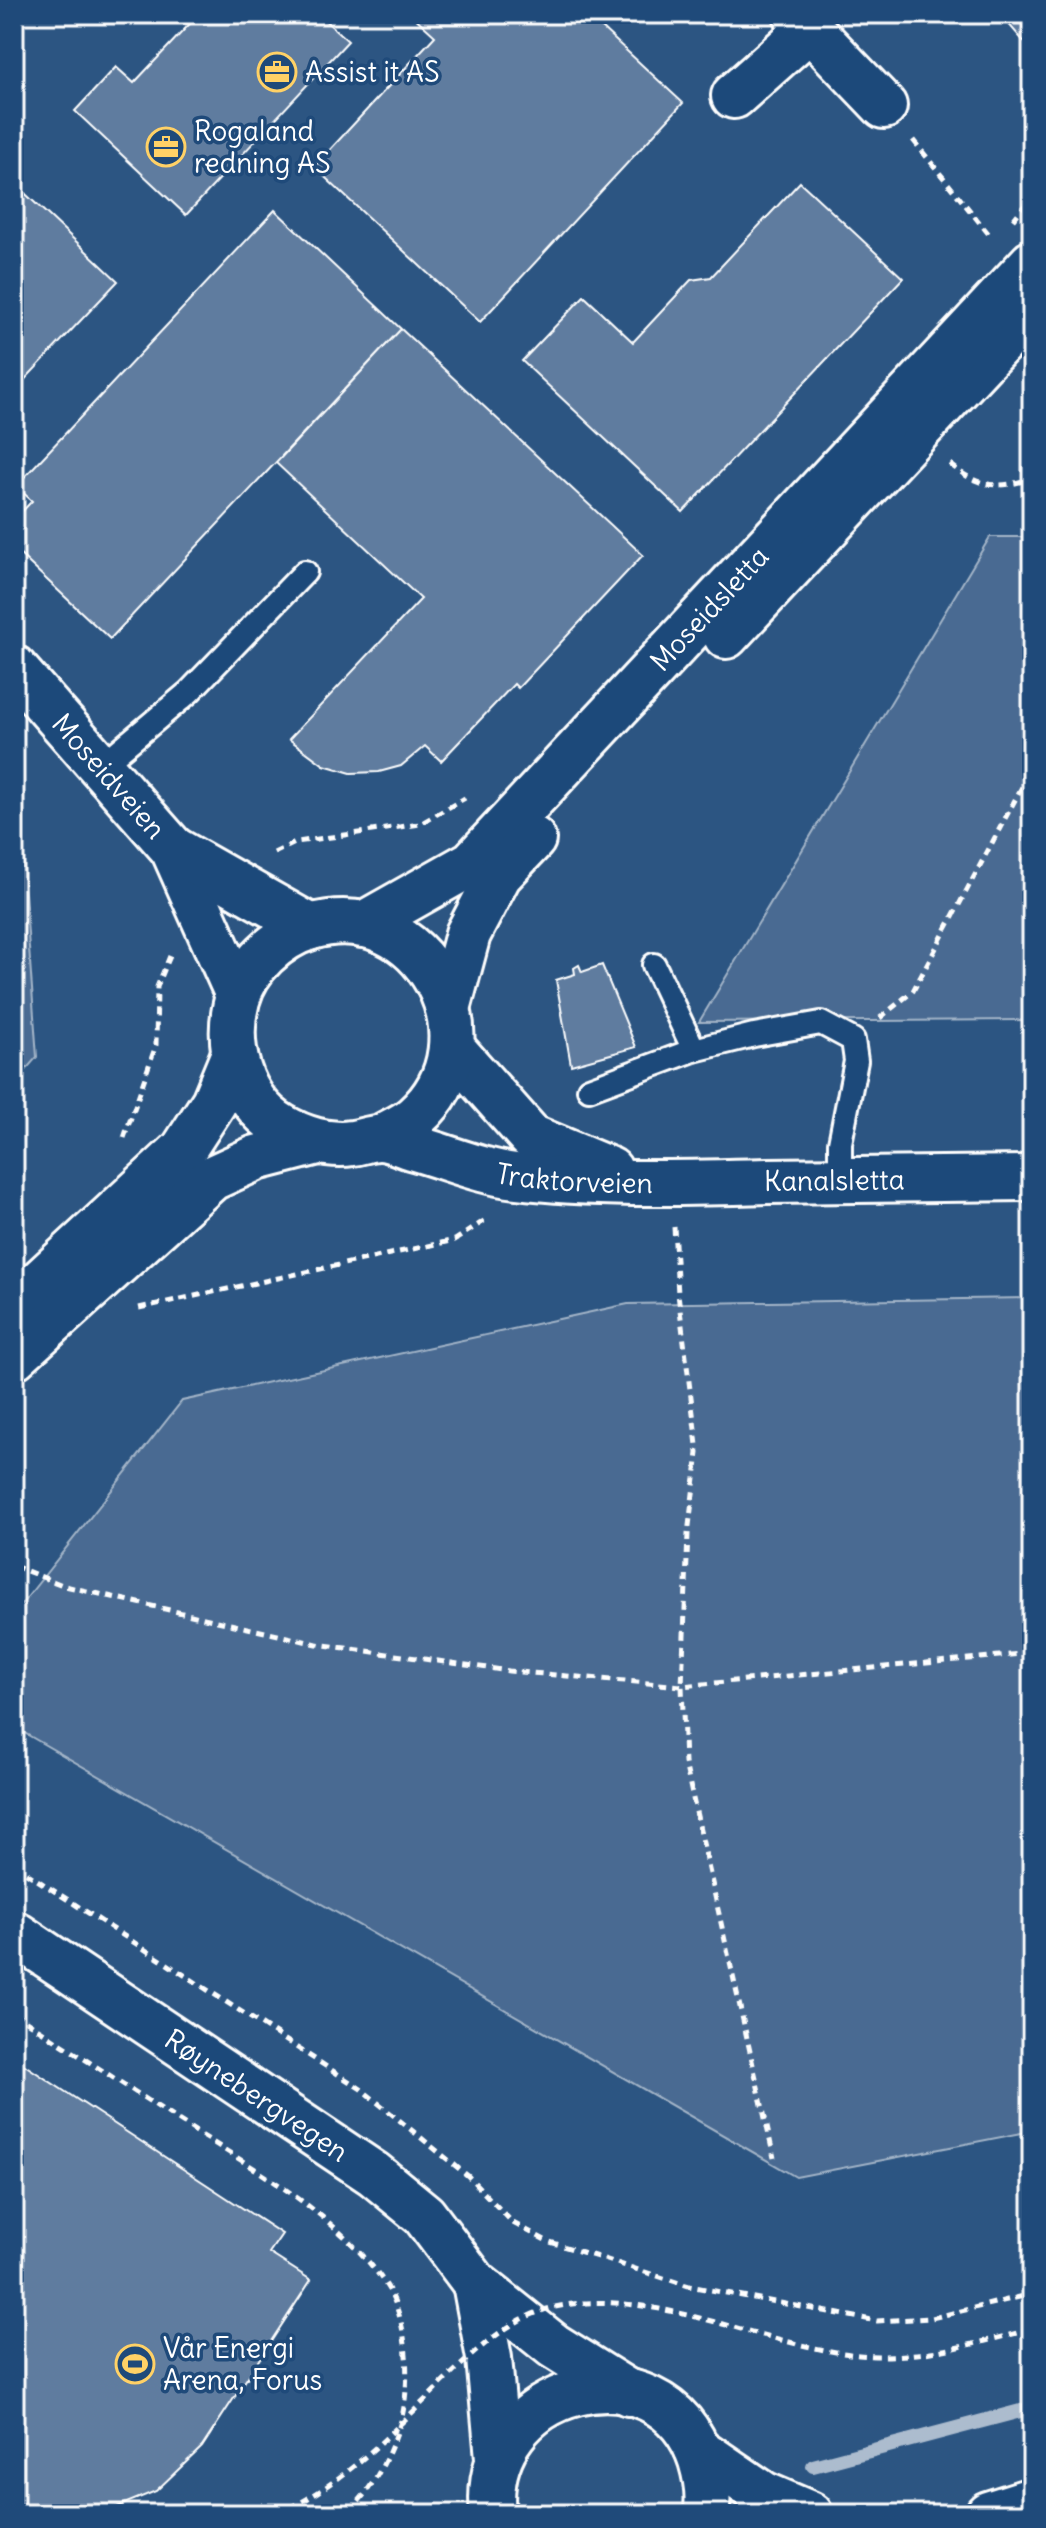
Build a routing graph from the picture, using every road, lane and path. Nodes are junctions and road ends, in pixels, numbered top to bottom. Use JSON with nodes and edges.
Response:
{"nodes":[{"id":1,"x":810,"y":19,"type":"edge"},
{"id":2,"x":734,"y":96,"type":"dead end"},
{"id":3,"x":884,"y":106,"type":"joint"},
{"id":4,"x":1032,"y":196,"type":"edge"},
{"id":5,"x":1014,"y":252,"type":"edge"},
{"id":6,"x":1032,"y":309,"type":"edge"},
{"id":7,"x":941,"y":455,"type":"dead end"},
{"id":8,"x":1032,"y":478,"type":"edge"},
{"id":9,"x":305,"y":572,"type":"dead end"},
{"id":10,"x":14,"y":668,"type":"edge"},
{"id":11,"x":102,"y":765,"type":"junction"},
{"id":12,"x":1032,"y":768,"type":"edge"},
{"id":13,"x":477,"y":791,"type":"dead end"},
{"id":14,"x":173,"y":849,"type":"junction"},
{"id":15,"x":271,"y":855,"type":"dead end"},
{"id":16,"x":362,"y":925,"type":"junction"},
{"id":17,"x":311,"y":927,"type":"junction"},
{"id":18,"x":172,"y":951,"type":"dead end"},
{"id":19,"x":654,"y":965,"type":"dead end"},
{"id":20,"x":238,"y":995,"type":"junction"},
{"id":21,"x":449,"y":1005,"type":"junction"},
{"id":22,"x":853,"y":1040,"type":"junction"},
{"id":23,"x":452,"y":1048,"type":"junction"},
{"id":24,"x":694,"y":1050,"type":"junction"},
{"id":25,"x":233,"y":1056,"type":"junction"},
{"id":26,"x":589,"y":1089,"type":"dead end"},
{"id":27,"x":380,"y":1138,"type":"junction"},
{"id":28,"x":318,"y":1142,"type":"junction"},
{"id":29,"x":122,"y":1144,"type":"dead end"},
{"id":30,"x":1032,"y":1178,"type":"edge"},
{"id":31,"x":840,"y":1180,"type":"junction"},
{"id":32,"x":655,"y":1182,"type":"junction"},
{"id":33,"x":490,"y":1216,"type":"dead end"},
{"id":34,"x":14,"y":1306,"type":"edge"},
{"id":35,"x":123,"y":1311,"type":"dead end"},
{"id":36,"x":14,"y":1357,"type":"edge"},
{"id":37,"x":14,"y":1566,"type":"edge"},
{"id":38,"x":1032,"y":1653,"type":"edge"},
{"id":39,"x":682,"y":1686,"type":"junction"},
{"id":40,"x":14,"y":1865,"type":"edge"},
{"id":41,"x":14,"y":1933,"type":"edge"},
{"id":42,"x":14,"y":2013,"type":"edge"},
{"id":43,"x":774,"y":2158,"type":"dead end"},
{"id":44,"x":475,"y":2283,"type":"junction"},
{"id":45,"x":1032,"y":2294,"type":"edge"},
{"id":46,"x":1032,"y":2329,"type":"edge"},
{"id":47,"x":629,"y":2393,"type":"junction"},
{"id":48,"x":697,"y":2449,"type":"junction"},
{"id":49,"x":491,"y":2495,"type":"edge"},
{"id":50,"x":1032,"y":2500,"type":"edge"},
{"id":51,"x":277,"y":2514,"type":"edge"},
{"id":52,"x":345,"y":2514,"type":"edge"},
{"id":53,"x":706,"y":2514,"type":"edge"},
{"id":54,"x":810,"y":2514,"type":"edge"},
{"id":55,"x":988,"y":2514,"type":"edge"}],
"edges":[{"from":1,"to":2,"type":"street"},
{"from":1,"to":3,"type":"street"},
{"from":3,"to":5,"type":"path"},
{"from":4,"to":5,"type":"path"},
{"from":5,"to":16,"type":"street","name":"Moseidsletta"},
{"from":6,"to":21,"type":"street","name":"Moseidsletta"},
{"from":7,"to":8,"type":"path"},
{"from":9,"to":11,"type":"lane"},
{"from":10,"to":11,"type":"street","name":"Moseidveien"},
{"from":11,"to":14,"type":"street","name":"Moseidveien"},
{"from":12,"to":22,"type":"path"},
{"from":13,"to":15,"type":"path"},
{"from":14,"to":17,"type":"street"},
{"from":14,"to":20,"type":"street"},
{"from":16,"to":17,"type":"street"},
{"from":16,"to":21,"type":"street"},
{"from":17,"to":20,"type":"street"},
{"from":18,"to":29,"type":"path"},
{"from":19,"to":24,"type":"lane"},
{"from":20,"to":25,"type":"street"},
{"from":21,"to":23,"type":"street"},
{"from":22,"to":24,"type":"lane"},
{"from":22,"to":31,"type":"lane"},
{"from":23,"to":27,"type":"street"},
{"from":23,"to":32,"type":"street","name":"Traktorveien"},
{"from":24,"to":26,"type":"lane"},
{"from":25,"to":28,"type":"street"},
{"from":25,"to":34,"type":"street"},
{"from":27,"to":28,"type":"street"},
{"from":27,"to":32,"type":"street","name":"Traktorveien"},
{"from":28,"to":36,"type":"street"},
{"from":30,"to":31,"type":"street","name":"Kanalsletta"},
{"from":31,"to":32,"type":"street","name":"Kanalsletta"},
{"from":32,"to":39,"type":"path"},
{"from":33,"to":35,"type":"path"},
{"from":37,"to":39,"type":"path"},
{"from":38,"to":39,"type":"path"},
{"from":39,"to":43,"type":"path"},
{"from":40,"to":45,"type":"path"},
{"from":41,"to":44,"type":"street","name":"Røynebergvegen"},
{"from":42,"to":52,"type":"path"},
{"from":44,"to":47,"type":"street","name":"Røynebergvegen"},
{"from":44,"to":49,"type":"street","name":"Røynebergvegen"},
{"from":46,"to":51,"type":"path","bridge":true},
{"from":47,"to":48,"type":"street","name":"Røynebergvegen"},
{"from":47,"to":49,"type":"street"},
{"from":48,"to":53,"type":"street"},
{"from":48,"to":54,"type":"street"},
{"from":50,"to":55,"type":"street"}]}
